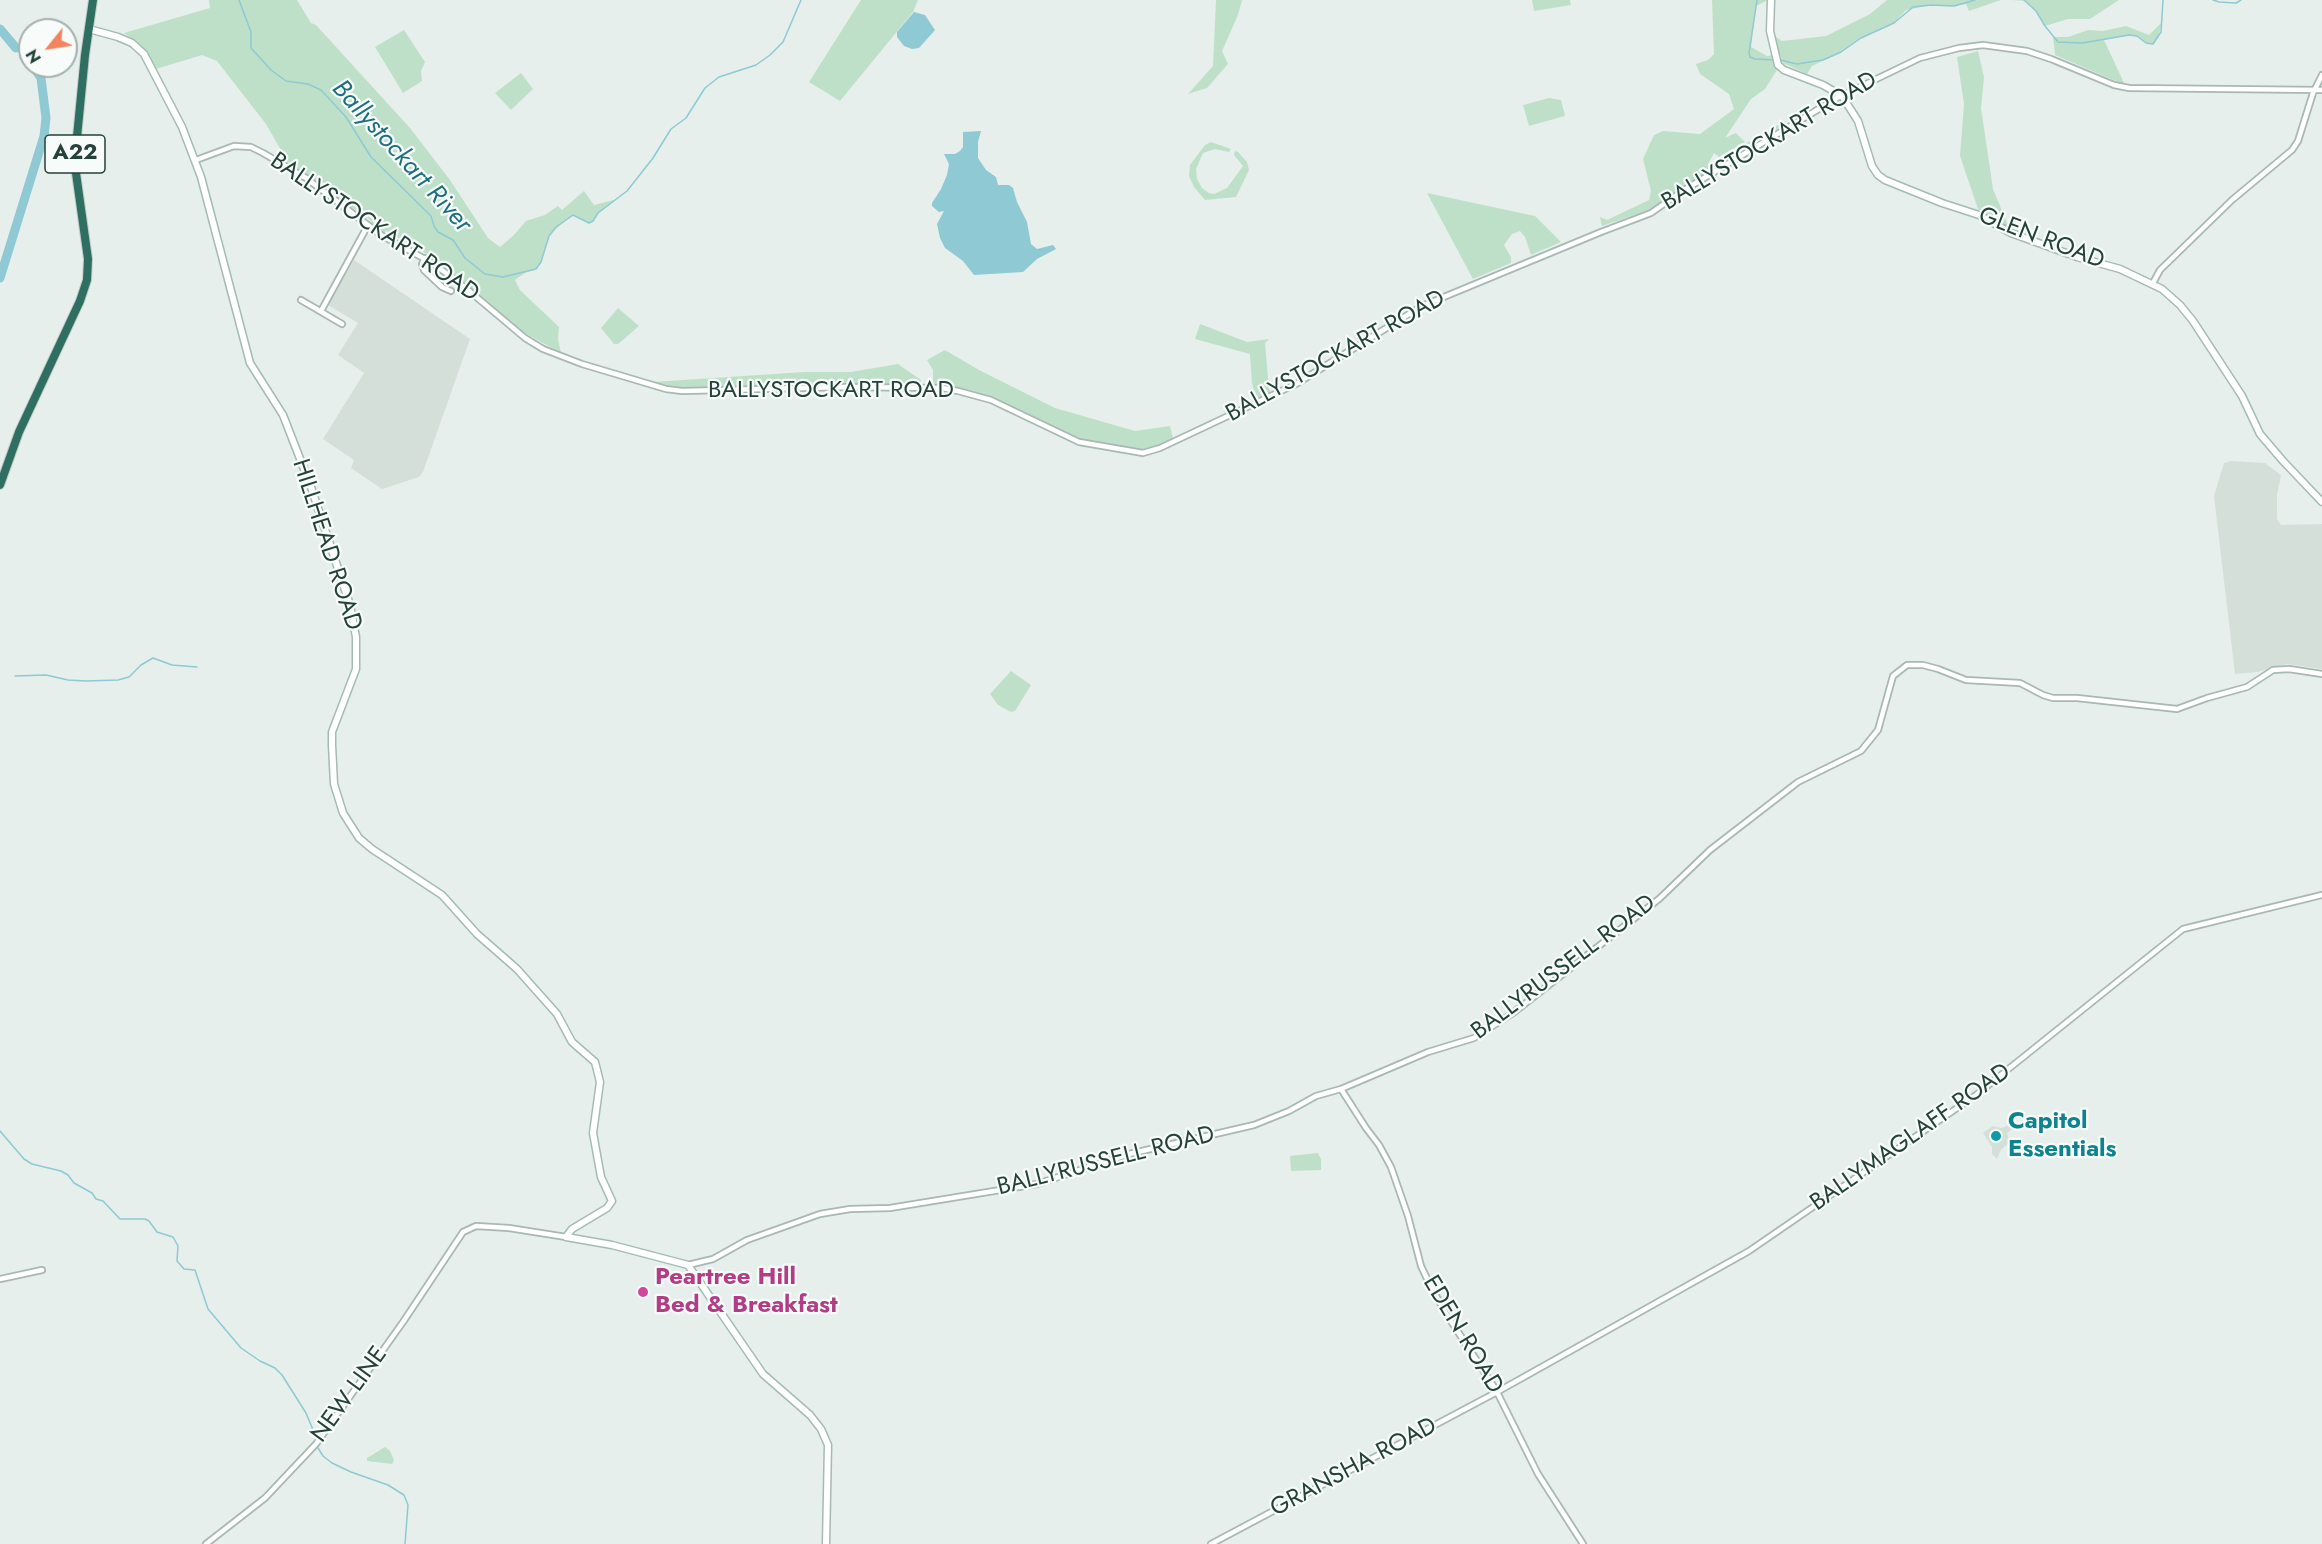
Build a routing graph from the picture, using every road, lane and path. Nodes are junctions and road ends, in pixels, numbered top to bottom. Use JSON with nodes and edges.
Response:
{"nodes":[{"id":1,"x":93,"y":0,"type":"edge"},
{"id":2,"x":1771,"y":0,"type":"edge"},
{"id":3,"x":89,"y":29,"type":"junction"},
{"id":4,"x":2322,"y":75,"type":"edge"},
{"id":5,"x":2314,"y":89,"type":"junction"},
{"id":6,"x":2322,"y":90,"type":"edge"},
{"id":7,"x":1842,"y":96,"type":"junction"},
{"id":8,"x":196,"y":160,"type":"junction"},
{"id":9,"x":368,"y":225,"type":"junction"},
{"id":10,"x":425,"y":258,"type":"junction"},
{"id":11,"x":2153,"y":283,"type":"junction"},
{"id":12,"x":451,"y":291,"type":"dead end"},
{"id":13,"x":301,"y":300,"type":"dead end"},
{"id":14,"x":321,"y":311,"type":"junction"},
{"id":15,"x":342,"y":324,"type":"dead end"},
{"id":16,"x":0,"y":485,"type":"edge"},
{"id":17,"x":2322,"y":502,"type":"edge"},
{"id":18,"x":2322,"y":674,"type":"edge"},
{"id":19,"x":2322,"y":895,"type":"edge"},
{"id":20,"x":1341,"y":1089,"type":"junction"},
{"id":21,"x":566,"y":1237,"type":"junction"},
{"id":22,"x":687,"y":1265,"type":"junction"},
{"id":23,"x":42,"y":1270,"type":"dead end"},
{"id":24,"x":0,"y":1280,"type":"edge"},
{"id":25,"x":1497,"y":1392,"type":"junction"},
{"id":26,"x":206,"y":1544,"type":"edge"},
{"id":27,"x":826,"y":1544,"type":"edge"},
{"id":28,"x":1211,"y":1544,"type":"edge"},
{"id":29,"x":1583,"y":1544,"type":"edge"}],
"edges":[{"from":1,"to":3,"type":"highway","number":"A22"},
{"from":2,"to":7,"type":"street","name":"GLEN ROAD"},
{"from":3,"to":8,"type":"street","name":"HILLHEAD ROAD"},
{"from":3,"to":16,"type":"highway","number":"A22"},
{"from":4,"to":5,"type":"street"},
{"from":5,"to":6,"type":"street","name":"BALLYSTOCKART ROAD"},
{"from":5,"to":7,"type":"street","name":"BALLYSTOCKART ROAD"},
{"from":5,"to":11,"type":"street"},
{"from":7,"to":10,"type":"street","name":"BALLYSTOCKART ROAD"},
{"from":7,"to":11,"type":"street","name":"GLEN ROAD"},
{"from":8,"to":9,"type":"street","name":"BALLYSTOCKART ROAD"},
{"from":8,"to":21,"type":"street","name":"HILLHEAD ROAD"},
{"from":9,"to":10,"type":"street","name":"BALLYSTOCKART ROAD"},
{"from":9,"to":14,"type":"street"},
{"from":10,"to":12,"type":"street"},
{"from":11,"to":17,"type":"street","name":"GLEN ROAD"},
{"from":13,"to":14,"type":"street"},
{"from":14,"to":15,"type":"street"},
{"from":18,"to":20,"type":"street","name":"BALLYRUSSELL ROAD"},
{"from":19,"to":25,"type":"street","name":"BALLYMAGLAFF ROAD"},
{"from":20,"to":22,"type":"street","name":"BALLYRUSSELL ROAD"},
{"from":20,"to":25,"type":"street","name":"EDEN ROAD"},
{"from":21,"to":22,"type":"street"},
{"from":21,"to":26,"type":"street","name":"NEW LINE"},
{"from":22,"to":27,"type":"street"},
{"from":23,"to":24,"type":"street"},
{"from":25,"to":28,"type":"street","name":"GRANSHA ROAD"},
{"from":25,"to":29,"type":"street","name":"EDEN ROAD"}]}
